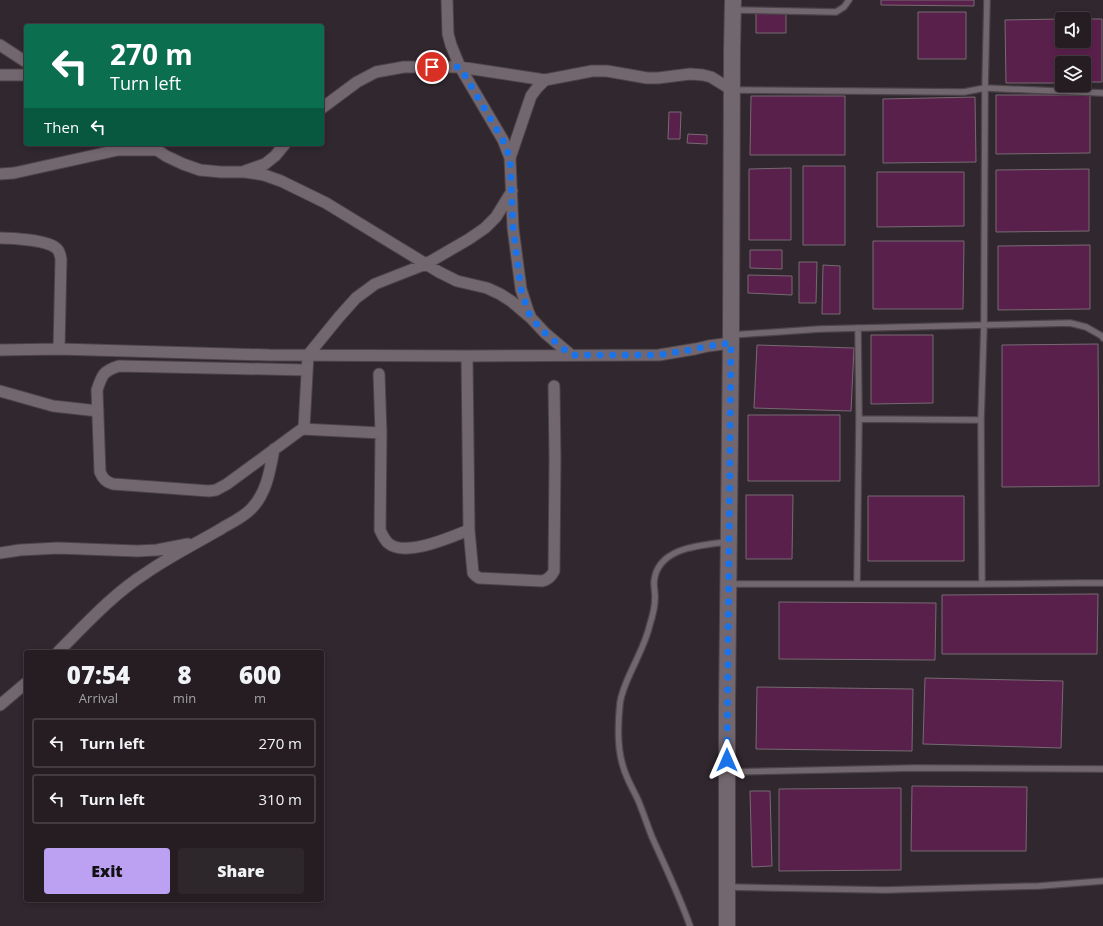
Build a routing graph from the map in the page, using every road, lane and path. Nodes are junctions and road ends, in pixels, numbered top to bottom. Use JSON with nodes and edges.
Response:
{"nodes":[{"id":1,"x":447,"y":0,"type":"edge"},
{"id":2,"x":849,"y":0,"type":"edge"},
{"id":3,"x":987,"y":0,"type":"edge"},
{"id":4,"x":733,"y":5,"type":"edge"},
{"id":5,"x":0,"y":45,"type":"edge"},
{"id":6,"x":24,"y":61,"type":"edge"},
{"id":7,"x":460,"y":67,"type":"junction"},
{"id":8,"x":0,"y":75,"type":"edge"},
{"id":9,"x":24,"y":75,"type":"edge"},
{"id":10,"x":545,"y":80,"type":"junction"},
{"id":11,"x":985,"y":88,"type":"junction"},
{"id":12,"x":732,"y":90,"type":"junction"},
{"id":13,"x":1103,"y":93,"type":"edge"},
{"id":14,"x":324,"y":107,"type":"edge"},
{"id":15,"x":283,"y":146,"type":"edge"},
{"id":16,"x":152,"y":147,"type":"edge"},
{"id":17,"x":510,"y":158,"type":"junction"},
{"id":18,"x":245,"y":172,"type":"junction"},
{"id":19,"x":0,"y":174,"type":"edge"},
{"id":20,"x":512,"y":192,"type":"junction"},
{"id":21,"x":0,"y":238,"type":"edge"},
{"id":22,"x":426,"y":264,"type":"junction"},
{"id":23,"x":531,"y":318,"type":"junction"},
{"id":24,"x":984,"y":325,"type":"junction"},
{"id":25,"x":858,"y":328,"type":"junction"},
{"id":26,"x":1103,"y":338,"type":"edge"},
{"id":27,"x":731,"y":339,"type":"junction"},
{"id":28,"x":59,"y":349,"type":"junction"},
{"id":29,"x":0,"y":350,"type":"edge"},
{"id":30,"x":308,"y":355,"type":"junction"},
{"id":31,"x":571,"y":355,"type":"junction"},
{"id":32,"x":467,"y":356,"type":"junction"},
{"id":33,"x":307,"y":370,"type":"junction"},
{"id":34,"x":379,"y":374,"type":"dead end"},
{"id":35,"x":554,"y":386,"type":"dead end"},
{"id":36,"x":0,"y":391,"type":"edge"},
{"id":37,"x":98,"y":411,"type":"junction"},
{"id":38,"x":859,"y":419,"type":"junction"},
{"id":39,"x":981,"y":420,"type":"junction"},
{"id":40,"x":304,"y":428,"type":"junction"},
{"id":41,"x":381,"y":433,"type":"junction"},
{"id":42,"x":274,"y":449,"type":"junction"},
{"id":43,"x":469,"y":530,"type":"junction"},
{"id":44,"x":198,"y":542,"type":"junction"},
{"id":45,"x":729,"y":542,"type":"junction"},
{"id":46,"x":0,"y":553,"type":"edge"},
{"id":47,"x":1103,"y":583,"type":"edge"},
{"id":48,"x":728,"y":584,"type":"junction"},
{"id":49,"x":857,"y":584,"type":"junction"},
{"id":50,"x":982,"y":584,"type":"junction"},
{"id":51,"x":60,"y":650,"type":"edge"},
{"id":52,"x":24,"y":685,"type":"edge"},
{"id":53,"x":0,"y":705,"type":"edge"},
{"id":54,"x":1103,"y":769,"type":"edge"},
{"id":55,"x":727,"y":772,"type":"junction"},
{"id":56,"x":1103,"y":881,"type":"edge"},
{"id":57,"x":727,"y":887,"type":"junction"},
{"id":58,"x":690,"y":926,"type":"edge"},
{"id":59,"x":727,"y":926,"type":"edge"}],
"edges":[{"from":1,"to":7,"type":"street"},
{"from":2,"to":4,"type":"lane"},
{"from":3,"to":11,"type":"lane"},
{"from":4,"to":12,"type":"main road"},
{"from":5,"to":6,"type":"street"},
{"from":7,"to":10,"type":"street"},
{"from":7,"to":14,"type":"street"},
{"from":7,"to":17,"type":"street"},
{"from":8,"to":9,"type":"street"},
{"from":10,"to":12,"type":"street"},
{"from":10,"to":17,"type":"street"},
{"from":11,"to":12,"type":"lane"},
{"from":11,"to":13,"type":"lane"},
{"from":11,"to":24,"type":"lane"},
{"from":12,"to":27,"type":"main road"},
{"from":15,"to":18,"type":"street"},
{"from":16,"to":18,"type":"street"},
{"from":16,"to":19,"type":"street"},
{"from":17,"to":20,"type":"street"},
{"from":18,"to":22,"type":"street"},
{"from":20,"to":22,"type":"street"},
{"from":20,"to":23,"type":"street"},
{"from":21,"to":28,"type":"street"},
{"from":22,"to":23,"type":"street"},
{"from":22,"to":30,"type":"street"},
{"from":23,"to":31,"type":"street"},
{"from":24,"to":25,"type":"lane"},
{"from":24,"to":26,"type":"lane"},
{"from":24,"to":39,"type":"lane"},
{"from":25,"to":27,"type":"lane"},
{"from":25,"to":38,"type":"lane"},
{"from":27,"to":31,"type":"street"},
{"from":27,"to":45,"type":"main road"},
{"from":28,"to":29,"type":"street"},
{"from":28,"to":30,"type":"street"},
{"from":30,"to":32,"type":"street"},
{"from":30,"to":33,"type":"street"},
{"from":31,"to":32,"type":"street"},
{"from":32,"to":43,"type":"street"},
{"from":33,"to":37,"type":"street"},
{"from":33,"to":40,"type":"street"},
{"from":34,"to":41,"type":"street"},
{"from":35,"to":43,"type":"street"},
{"from":36,"to":37,"type":"street"},
{"from":37,"to":42,"type":"street"},
{"from":38,"to":39,"type":"lane"},
{"from":38,"to":49,"type":"lane"},
{"from":39,"to":50,"type":"lane"},
{"from":40,"to":41,"type":"street"},
{"from":40,"to":42,"type":"street"},
{"from":41,"to":43,"type":"street"},
{"from":42,"to":44,"type":"street"},
{"from":44,"to":46,"type":"street"},
{"from":44,"to":51,"type":"street"},
{"from":45,"to":48,"type":"main road"},
{"from":45,"to":58,"type":"lane"},
{"from":47,"to":50,"type":"lane"},
{"from":48,"to":49,"type":"lane"},
{"from":48,"to":55,"type":"main road"},
{"from":49,"to":50,"type":"lane"},
{"from":52,"to":53,"type":"street"},
{"from":54,"to":55,"type":"lane"},
{"from":55,"to":57,"type":"main road"},
{"from":56,"to":57,"type":"lane"},
{"from":57,"to":59,"type":"main road"}]}
